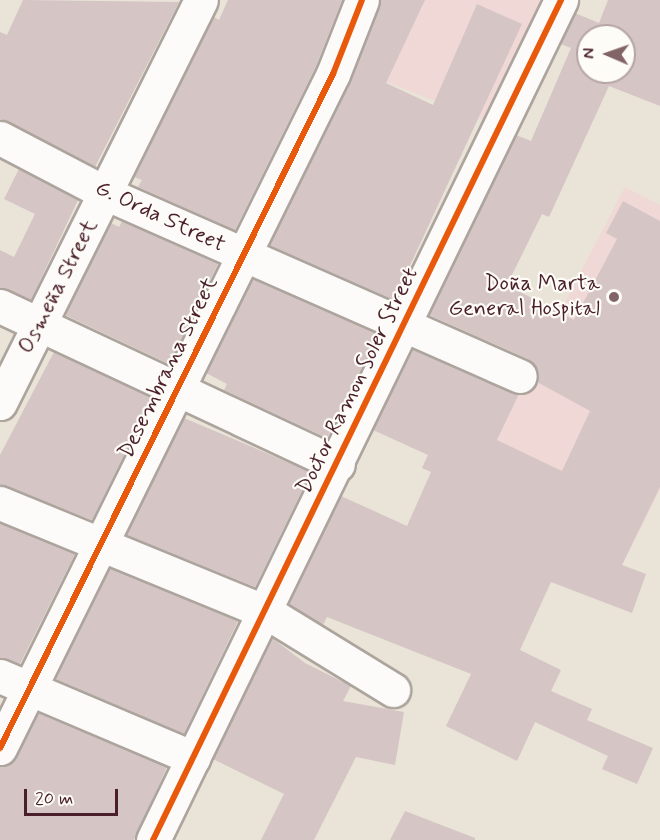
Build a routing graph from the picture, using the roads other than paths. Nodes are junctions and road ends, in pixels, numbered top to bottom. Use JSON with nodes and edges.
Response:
{"nodes":[{"id":1,"x":362,"y":0,"type":"edge"},
{"id":2,"x":561,"y":0,"type":"edge"},
{"id":3,"x":199,"y":5,"type":"edge"},
{"id":4,"x":0,"y":138,"type":"edge"},
{"id":5,"x":107,"y":194,"type":"junction"},
{"id":6,"x":244,"y":256,"type":"junction"},
{"id":7,"x":0,"y":306,"type":"edge"},
{"id":8,"x":39,"y":324,"type":"junction"},
{"id":9,"x":403,"y":327,"type":"junction"},
{"id":10,"x":520,"y":376,"type":"dead end"},
{"id":11,"x":180,"y":386,"type":"junction"},
{"id":12,"x":0,"y":404,"type":"edge"},
{"id":13,"x":338,"y":464,"type":"junction"},
{"id":14,"x":0,"y":504,"type":"edge"},
{"id":15,"x":100,"y":547,"type":"junction"},
{"id":16,"x":268,"y":613,"type":"junction"},
{"id":17,"x":0,"y":676,"type":"edge"},
{"id":18,"x":30,"y":688,"type":"junction"},
{"id":19,"x":393,"y":690,"type":"dead end"},
{"id":20,"x":0,"y":748,"type":"edge"},
{"id":21,"x":193,"y":758,"type":"junction"},
{"id":22,"x":153,"y":840,"type":"edge"}],
"edges":[{"from":1,"to":6,"type":"street","name":"Desembrana Street"},
{"from":2,"to":9,"type":"street","name":"Doctor Ramon Soler Street"},
{"from":3,"to":5,"type":"street","name":"Osmeña Street"},
{"from":4,"to":5,"type":"street","name":"G. Orda Street"},
{"from":5,"to":6,"type":"street","name":"G. Orda Street"},
{"from":5,"to":8,"type":"street","name":"Osmeña Street"},
{"from":6,"to":9,"type":"street","name":"G. Orda Street"},
{"from":6,"to":11,"type":"street","name":"Desembrana Street"},
{"from":7,"to":8,"type":"street"},
{"from":8,"to":11,"type":"street"},
{"from":8,"to":12,"type":"street","name":"Osmeña Street"},
{"from":9,"to":10,"type":"street","name":"G. Orda Street"},
{"from":9,"to":13,"type":"street","name":"Doctor Ramon Soler Street"},
{"from":11,"to":13,"type":"street"},
{"from":11,"to":15,"type":"street","name":"Desembrana Street"},
{"from":13,"to":16,"type":"street","name":"Doctor Ramon Soler Street"},
{"from":14,"to":15,"type":"street"},
{"from":15,"to":16,"type":"street"},
{"from":15,"to":18,"type":"street","name":"Desembrana Street"},
{"from":16,"to":19,"type":"street"},
{"from":16,"to":21,"type":"street","name":"Doctor Ramon Soler Street"},
{"from":17,"to":18,"type":"street"},
{"from":18,"to":20,"type":"street","name":"Desembrana Street"},
{"from":18,"to":21,"type":"street"},
{"from":21,"to":22,"type":"street","name":"Doctor Ramon Soler Street"}]}
